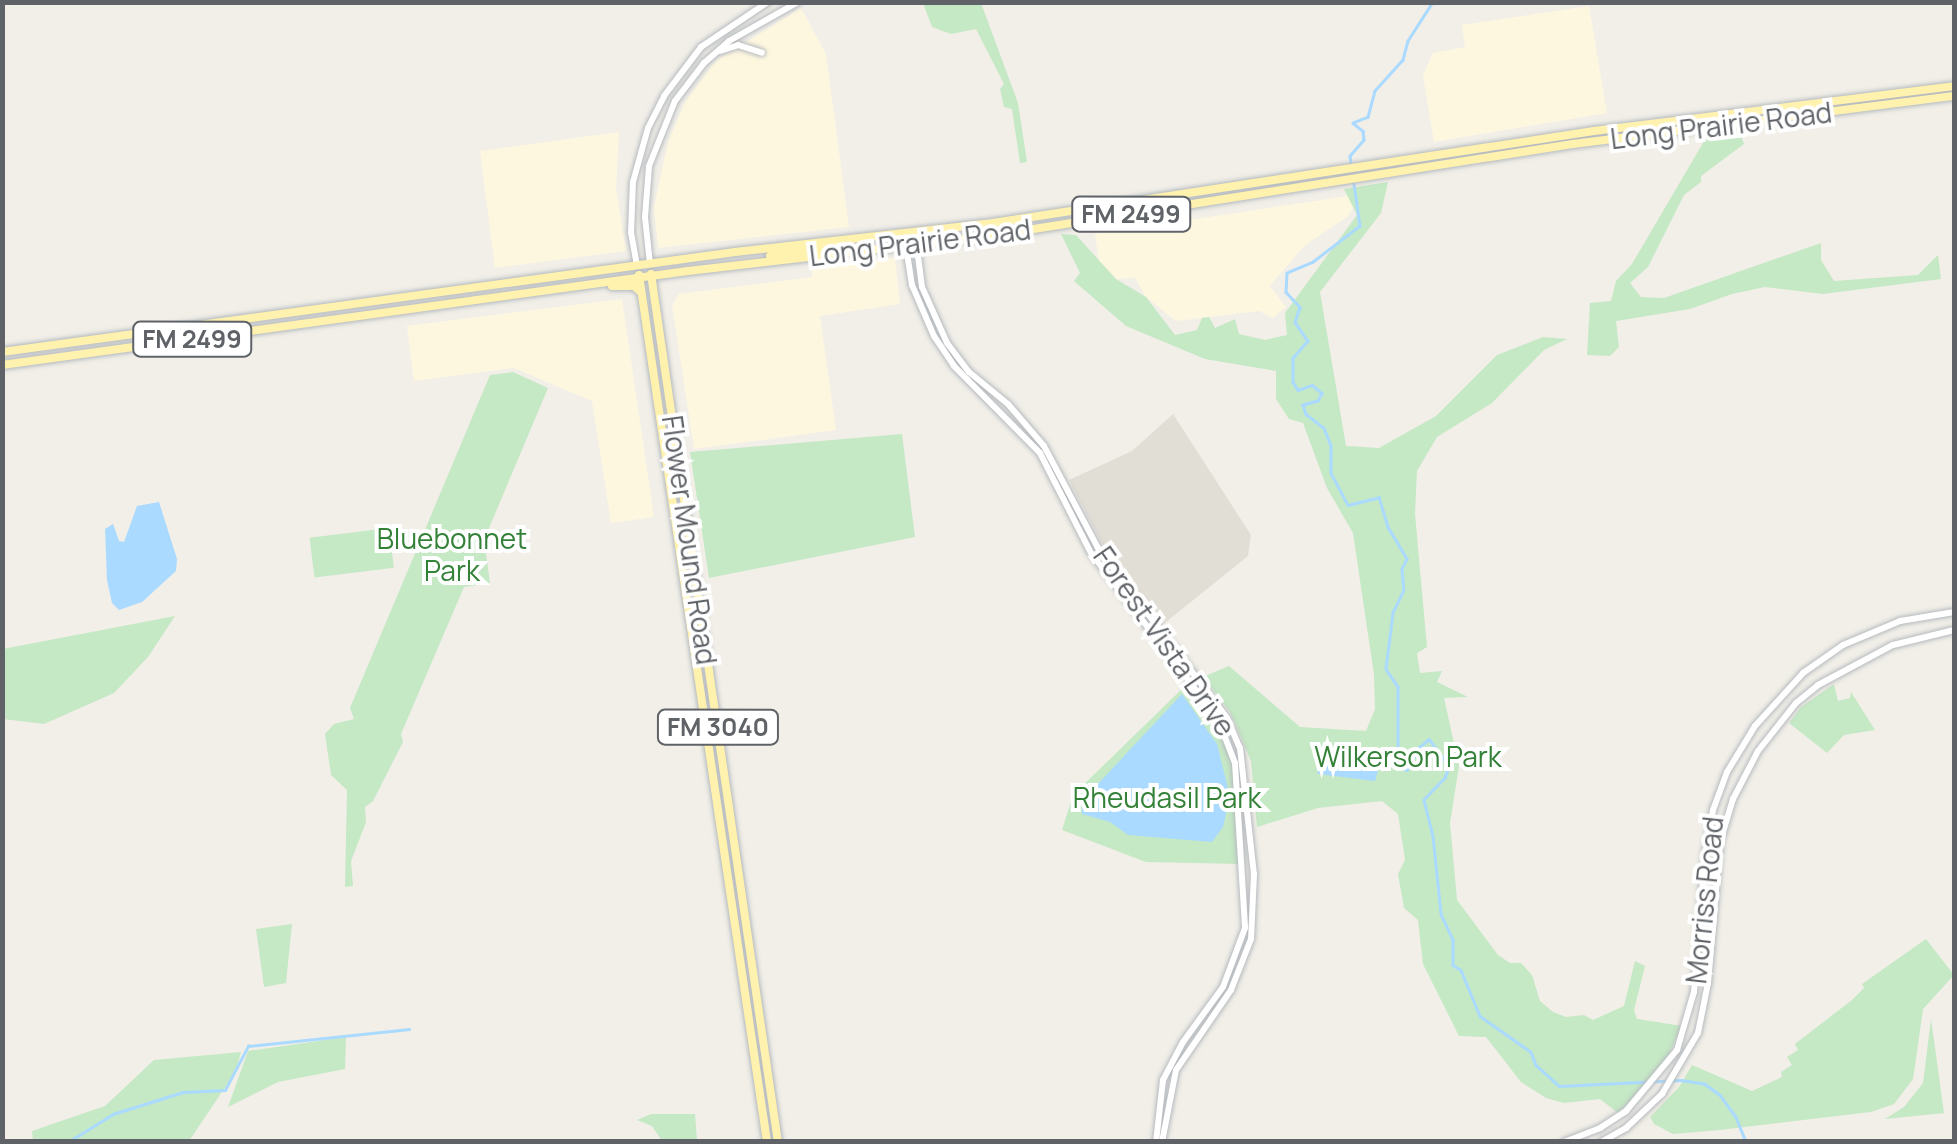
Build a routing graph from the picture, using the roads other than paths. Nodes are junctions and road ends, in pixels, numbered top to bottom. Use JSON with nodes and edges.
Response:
{"nodes":[{"id":1,"x":768,"y":2,"type":"edge"},
{"id":2,"x":798,"y":2,"type":"edge"},
{"id":3,"x":762,"y":53,"type":"dead end"},
{"id":4,"x":714,"y":54,"type":"junction"},
{"id":5,"x":1954,"y":86,"type":"edge"},
{"id":6,"x":664,"y":96,"type":"junction"},
{"id":7,"x":1954,"y":96,"type":"edge"},
{"id":8,"x":675,"y":101,"type":"junction"},
{"id":9,"x":915,"y":233,"type":"junction"},
{"id":10,"x":904,"y":234,"type":"junction"},
{"id":11,"x":844,"y":240,"type":"junction"},
{"id":12,"x":804,"y":244,"type":"junction"},
{"id":13,"x":911,"y":245,"type":"junction"},
{"id":14,"x":801,"y":257,"type":"junction"},
{"id":15,"x":650,"y":264,"type":"junction"},
{"id":16,"x":747,"y":264,"type":"junction"},
{"id":17,"x":637,"y":266,"type":"junction"},
{"id":18,"x":652,"y":276,"type":"junction"},
{"id":19,"x":640,"y":278,"type":"junction"},
{"id":20,"x":534,"y":280,"type":"junction"},
{"id":21,"x":508,"y":284,"type":"junction"},
{"id":22,"x":598,"y":284,"type":"junction"},
{"id":23,"x":510,"y":296,"type":"junction"},
{"id":24,"x":643,"y":296,"type":"junction"},
{"id":25,"x":480,"y":300,"type":"junction"},
{"id":26,"x":2,"y":352,"type":"edge"},
{"id":27,"x":2,"y":365,"type":"edge"},
{"id":28,"x":674,"y":424,"type":"junction"},
{"id":29,"x":661,"y":426,"type":"junction"},
{"id":30,"x":1954,"y":612,"type":"edge"},
{"id":31,"x":1954,"y":630,"type":"edge"},
{"id":32,"x":767,"y":1142,"type":"edge"},
{"id":33,"x":778,"y":1142,"type":"edge"},
{"id":34,"x":1159,"y":1142,"type":"edge"},
{"id":35,"x":1564,"y":1142,"type":"edge"},
{"id":36,"x":1601,"y":1142,"type":"edge"}],
"edges":[{"from":1,"to":6,"type":"main road","name":"Flower Mound Road"},
{"from":2,"to":4,"type":"main road","name":"Flower Mound Road"},
{"from":3,"to":4,"type":"main road"},
{"from":4,"to":8,"type":"main road","name":"Flower Mound Road"},
{"from":5,"to":9,"type":"main road","name":"Long Prairie Road","number":"FM 2499"},
{"from":6,"to":8,"type":"main road"},
{"from":6,"to":17,"type":"main road","name":"Flower Mound Road"},
{"from":7,"to":13,"type":"main road","name":"Long Prairie Road","number":"FM 2499"},
{"from":8,"to":15,"type":"main road","name":"Flower Mound Road"},
{"from":9,"to":10,"type":"main road","name":"Long Prairie Road","number":"FM 2499"},
{"from":9,"to":13,"type":"main road","name":"Forest Vista Drive"},
{"from":10,"to":11,"type":"main road","name":"Long Prairie Road","number":"FM 2499"},
{"from":10,"to":13,"type":"main road","name":"Forest Vista Drive"},
{"from":11,"to":12,"type":"main road","name":"Long Prairie Road","number":"FM 2499"},
{"from":11,"to":14,"type":"main road"},
{"from":12,"to":15,"type":"main road","name":"Long Prairie Road","number":"FM 2499"},
{"from":12,"to":16,"type":"main road"},
{"from":13,"to":14,"type":"main road","name":"Long Prairie Road","number":"FM 2499"},
{"from":13,"to":34,"type":"main road","name":"Forest Vista Drive"},
{"from":14,"to":16,"type":"main road","name":"Long Prairie Road","number":"FM 2499"},
{"from":15,"to":17,"type":"main road","name":"Long Prairie Road","number":"FM 2499"},
{"from":15,"to":18,"type":"main road","name":"Flower Mound Road","number":"FM 3040"},
{"from":16,"to":18,"type":"main road","name":"Long Prairie Road","number":"FM 2499"},
{"from":17,"to":19,"type":"main road","name":"Flower Mound Road","number":"FM 3040"},
{"from":17,"to":20,"type":"main road","name":"Long Prairie Road","number":"FM 2499"},
{"from":18,"to":19,"type":"main road","name":"Long Prairie Road","number":"FM 2499"},
{"from":18,"to":28,"type":"main road","name":"Flower Mound Road","number":"FM 3040"},
{"from":19,"to":22,"type":"main road","name":"Long Prairie Road","number":"FM 2499"},
{"from":19,"to":24,"type":"main road","name":"Flower Mound Road","number":"FM 3040"},
{"from":20,"to":21,"type":"main road","name":"Long Prairie Road","number":"FM 2499"},
{"from":20,"to":23,"type":"main road"},
{"from":21,"to":25,"type":"main road"},
{"from":21,"to":26,"type":"main road","name":"Long Prairie Road","number":"FM 2499"},
{"from":22,"to":23,"type":"main road","name":"Long Prairie Road","number":"FM 2499"},
{"from":22,"to":24,"type":"main road"},
{"from":23,"to":25,"type":"main road","name":"Long Prairie Road","number":"FM 2499"},
{"from":24,"to":29,"type":"main road","name":"Flower Mound Road","number":"FM 3040"},
{"from":25,"to":27,"type":"main road","name":"Long Prairie Road","number":"FM 2499"},
{"from":28,"to":29,"type":"main road"},
{"from":28,"to":33,"type":"main road","name":"Flower Mound Road","number":"FM 3040"},
{"from":29,"to":32,"type":"main road","name":"Flower Mound Road","number":"FM 3040"},
{"from":30,"to":35,"type":"main road","name":"Morriss Road"},
{"from":31,"to":36,"type":"main road","name":"Morriss Road"}]}
